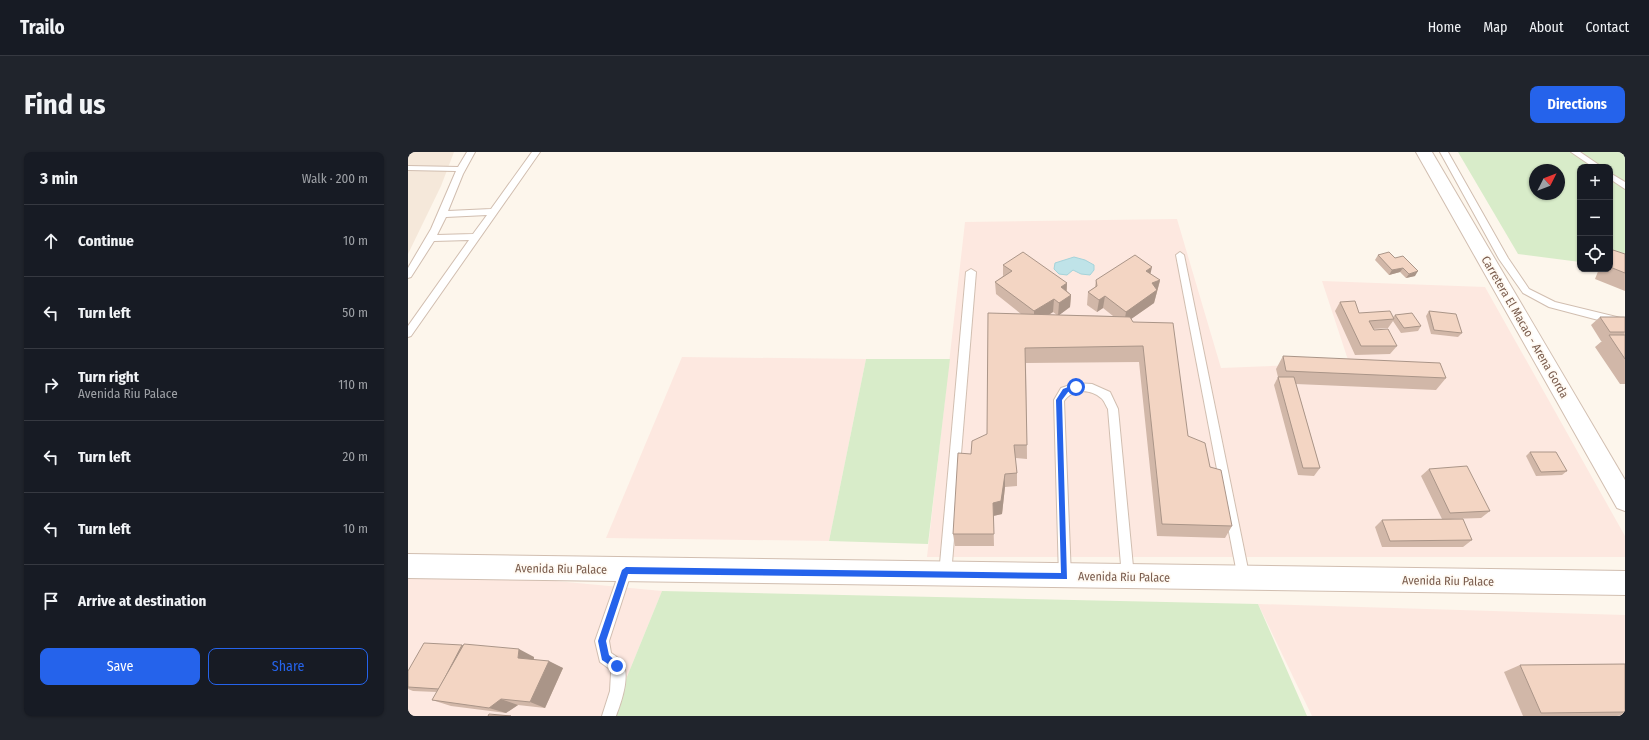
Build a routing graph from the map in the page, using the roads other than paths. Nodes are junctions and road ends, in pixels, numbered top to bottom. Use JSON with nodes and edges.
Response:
{"nodes":[{"id":1,"x":471,"y":152,"type":"edge"},
{"id":2,"x":536,"y":152,"type":"edge"},
{"id":3,"x":1424,"y":152,"type":"edge"},
{"id":4,"x":1444,"y":152,"type":"edge"},
{"id":5,"x":1575,"y":152,"type":"edge"},
{"id":6,"x":1593,"y":164,"type":"edge"},
{"id":7,"x":408,"y":168,"type":"edge"},
{"id":8,"x":460,"y":169,"type":"junction"},
{"id":9,"x":1613,"y":177,"type":"edge"},
{"id":10,"x":1625,"y":186,"type":"edge"},
{"id":11,"x":493,"y":212,"type":"junction"},
{"id":12,"x":443,"y":214,"type":"junction"},
{"id":13,"x":477,"y":237,"type":"junction"},
{"id":14,"x":431,"y":238,"type":"junction"},
{"id":15,"x":1180,"y":254,"type":"dead end"},
{"id":16,"x":970,"y":272,"type":"dead end"},
{"id":17,"x":408,"y":274,"type":"edge"},
{"id":18,"x":1625,"y":323,"type":"edge"},
{"id":19,"x":408,"y":333,"type":"edge"},
{"id":20,"x":1625,"y":501,"type":"edge"},
{"id":21,"x":408,"y":566,"type":"edge"},
{"id":22,"x":626,"y":570,"type":"junction"},
{"id":23,"x":945,"y":575,"type":"junction"},
{"id":24,"x":1065,"y":576,"type":"junction"},
{"id":25,"x":1128,"y":577,"type":"junction"},
{"id":26,"x":1244,"y":579,"type":"junction"},
{"id":27,"x":1625,"y":583,"type":"edge"},
{"id":28,"x":609,"y":716,"type":"edge"}],
"edges":[{"from":1,"to":8,"type":"lane"},
{"from":2,"to":11,"type":"lane"},
{"from":3,"to":20,"type":"street","name":"Carretera El Macao - Arena Gorda"},
{"from":4,"to":18,"type":"lane"},
{"from":5,"to":6,"type":"lane"},
{"from":7,"to":8,"type":"lane"},
{"from":8,"to":12,"type":"lane"},
{"from":9,"to":10,"type":"lane"},
{"from":11,"to":12,"type":"lane"},
{"from":11,"to":13,"type":"lane"},
{"from":12,"to":14,"type":"lane"},
{"from":13,"to":14,"type":"lane"},
{"from":13,"to":19,"type":"lane"},
{"from":14,"to":17,"type":"lane"},
{"from":15,"to":26,"type":"lane"},
{"from":16,"to":23,"type":"lane"},
{"from":21,"to":22,"type":"street","name":"Avenida Riu Palace"},
{"from":22,"to":23,"type":"street","name":"Avenida Riu Palace"},
{"from":22,"to":28,"type":"lane"},
{"from":23,"to":24,"type":"street","name":"Avenida Riu Palace"},
{"from":24,"to":25,"type":"street","name":"Avenida Riu Palace"},
{"from":24,"to":25,"type":"lane"},
{"from":25,"to":26,"type":"street","name":"Avenida Riu Palace"},
{"from":26,"to":27,"type":"street","name":"Avenida Riu Palace"}]}
